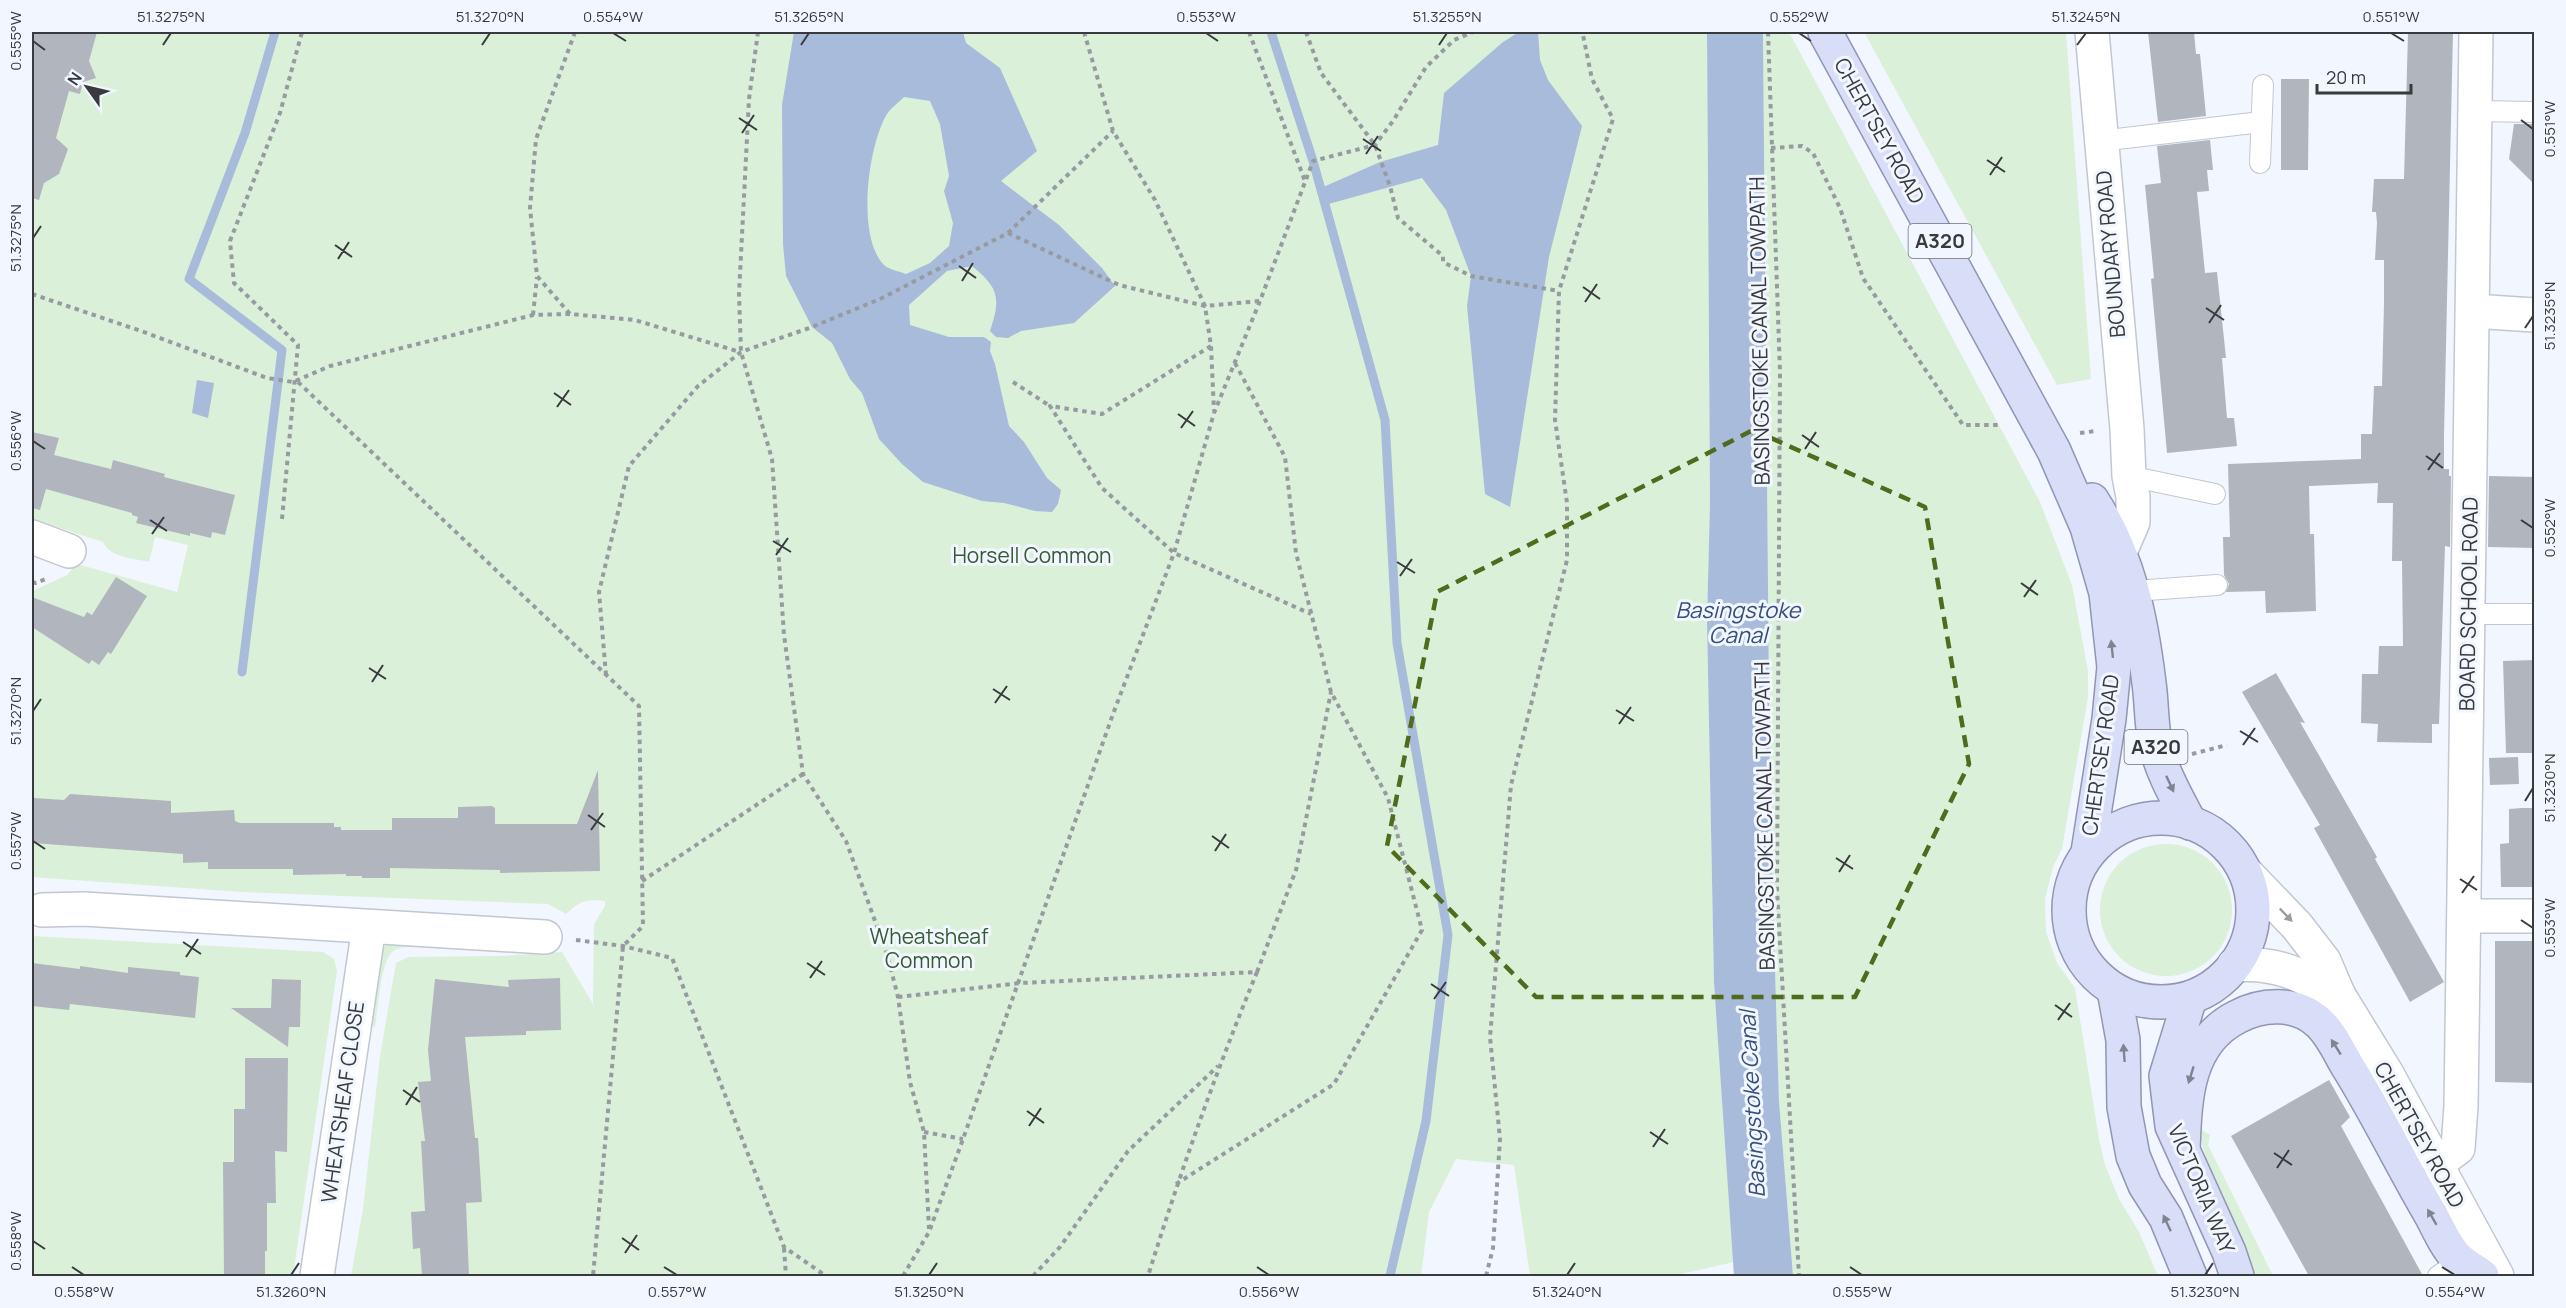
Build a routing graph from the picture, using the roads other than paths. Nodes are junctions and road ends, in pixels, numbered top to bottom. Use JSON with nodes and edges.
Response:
{"nodes":[{"id":1,"x":1825,"y":32,"type":"edge"},
{"id":2,"x":2091,"y":32,"type":"edge"},
{"id":3,"x":2476,"y":32,"type":"edge"},
{"id":4,"x":2263,"y":85,"type":"dead end"},
{"id":5,"x":2476,"y":111,"type":"junction"},
{"id":6,"x":2535,"y":112,"type":"edge"},
{"id":7,"x":2261,"y":122,"type":"junction"},
{"id":8,"x":2100,"y":141,"type":"junction"},
{"id":9,"x":2260,"y":163,"type":"dead end"},
{"id":10,"x":2473,"y":311,"type":"junction"},
{"id":11,"x":2535,"y":315,"type":"edge"},
{"id":12,"x":2128,"y":476,"type":"junction"},
{"id":13,"x":2215,"y":494,"type":"dead end"},
{"id":14,"x":2095,"y":521,"type":"junction"},
{"id":15,"x":2120,"y":552,"type":"junction"},
{"id":16,"x":2217,"y":585,"type":"dead end"},
{"id":17,"x":2134,"y":591,"type":"junction"},
{"id":18,"x":2469,"y":614,"type":"junction"},
{"id":19,"x":2535,"y":614,"type":"edge"},
{"id":20,"x":2190,"y":822,"type":"junction"},
{"id":21,"x":2088,"y":852,"type":"junction"},
{"id":22,"x":2246,"y":873,"type":"junction"},
{"id":23,"x":42,"y":910,"type":"dead end"},
{"id":24,"x":2466,"y":916,"type":"junction"},
{"id":25,"x":2535,"y":916,"type":"edge"},
{"id":26,"x":369,"y":927,"type":"junction"},
{"id":27,"x":556,"y":938,"type":"road end"},
{"id":28,"x":2234,"y":965,"type":"junction"},
{"id":29,"x":2114,"y":990,"type":"junction"},
{"id":30,"x":2339,"y":996,"type":"junction"},
{"id":31,"x":2190,"y":998,"type":"junction"},
{"id":32,"x":2183,"y":1149,"type":"junction"},
{"id":33,"x":2435,"y":1165,"type":"junction"},
{"id":34,"x":2446,"y":1266,"type":"edge"},
{"id":35,"x":317,"y":1276,"type":"edge"},
{"id":36,"x":2190,"y":1276,"type":"edge"},
{"id":37,"x":2237,"y":1276,"type":"edge"},
{"id":38,"x":2482,"y":1276,"type":"edge"},
{"id":39,"x":2497,"y":1276,"type":"edge"}],
"edges":[{"from":1,"to":14,"type":"main road","name":"CHERTSEY ROAD","number":"A320"},
{"from":2,"to":8,"type":"street","name":"BOUNDARY ROAD"},
{"from":3,"to":5,"type":"street","name":"BOARD SCHOOL ROAD"},
{"from":4,"to":7,"type":"lane"},
{"from":5,"to":6,"type":"lane"},
{"from":5,"to":10,"type":"street","name":"BOARD SCHOOL ROAD"},
{"from":7,"to":8,"type":"lane"},
{"from":7,"to":9,"type":"lane"},
{"from":8,"to":12,"type":"street","name":"BOUNDARY ROAD"},
{"from":10,"to":11,"type":"street"},
{"from":10,"to":18,"type":"street","name":"BOARD SCHOOL ROAD"},
{"from":12,"to":13,"type":"lane"},
{"from":12,"to":14,"type":"street","name":"BOUNDARY ROAD"},
{"from":12,"to":15,"type":"street","name":"BOUNDARY ROAD"},
{"from":14,"to":15,"type":"main road","name":"CHERTSEY ROAD","number":"A320"},
{"from":21,"to":14,"type":"main road","name":"CHERTSEY ROAD","number":"A320","one_way":true},
{"from":15,"to":17,"type":"main road","name":"CHERTSEY ROAD","number":"A320"},
{"from":16,"to":17,"type":"lane"},
{"from":17,"to":20,"type":"main road","name":"CHERTSEY ROAD","number":"A320","one_way":true},
{"from":18,"to":19,"type":"lane"},
{"from":18,"to":24,"type":"street","name":"BOARD SCHOOL ROAD"},
{"from":20,"to":21,"type":"main road","number":"A320"},
{"from":20,"to":22,"type":"main road","number":"A320"},
{"from":21,"to":29,"type":"main road","number":"A320"},
{"from":22,"to":28,"type":"main road","number":"A320"},
{"from":22,"to":30,"type":"street","name":"CHERTSEY ROAD","one_way":true},
{"from":23,"to":26,"type":"street"},
{"from":24,"to":25,"type":"street"},
{"from":24,"to":33,"type":"street","name":"BOARD SCHOOL ROAD"},
{"from":26,"to":27,"type":"street"},
{"from":26,"to":35,"type":"street","name":"WHEATSHEAF CLOSE"},
{"from":28,"to":30,"type":"street"},
{"from":28,"to":31,"type":"main road","number":"A320"},
{"from":29,"to":31,"type":"main road","number":"A320"},
{"from":36,"to":29,"type":"main road","name":"VICTORIA WAY","one_way":true},
{"from":30,"to":33,"type":"street","name":"CHERTSEY ROAD"},
{"from":31,"to":32,"type":"main road","name":"VICTORIA WAY"},
{"from":34,"to":32,"type":"main road","one_way":true},
{"from":32,"to":37,"type":"main road","name":"VICTORIA WAY"},
{"from":33,"to":39,"type":"street","name":"CHERTSEY ROAD"},
{"from":34,"to":38,"type":"main road"}]}
